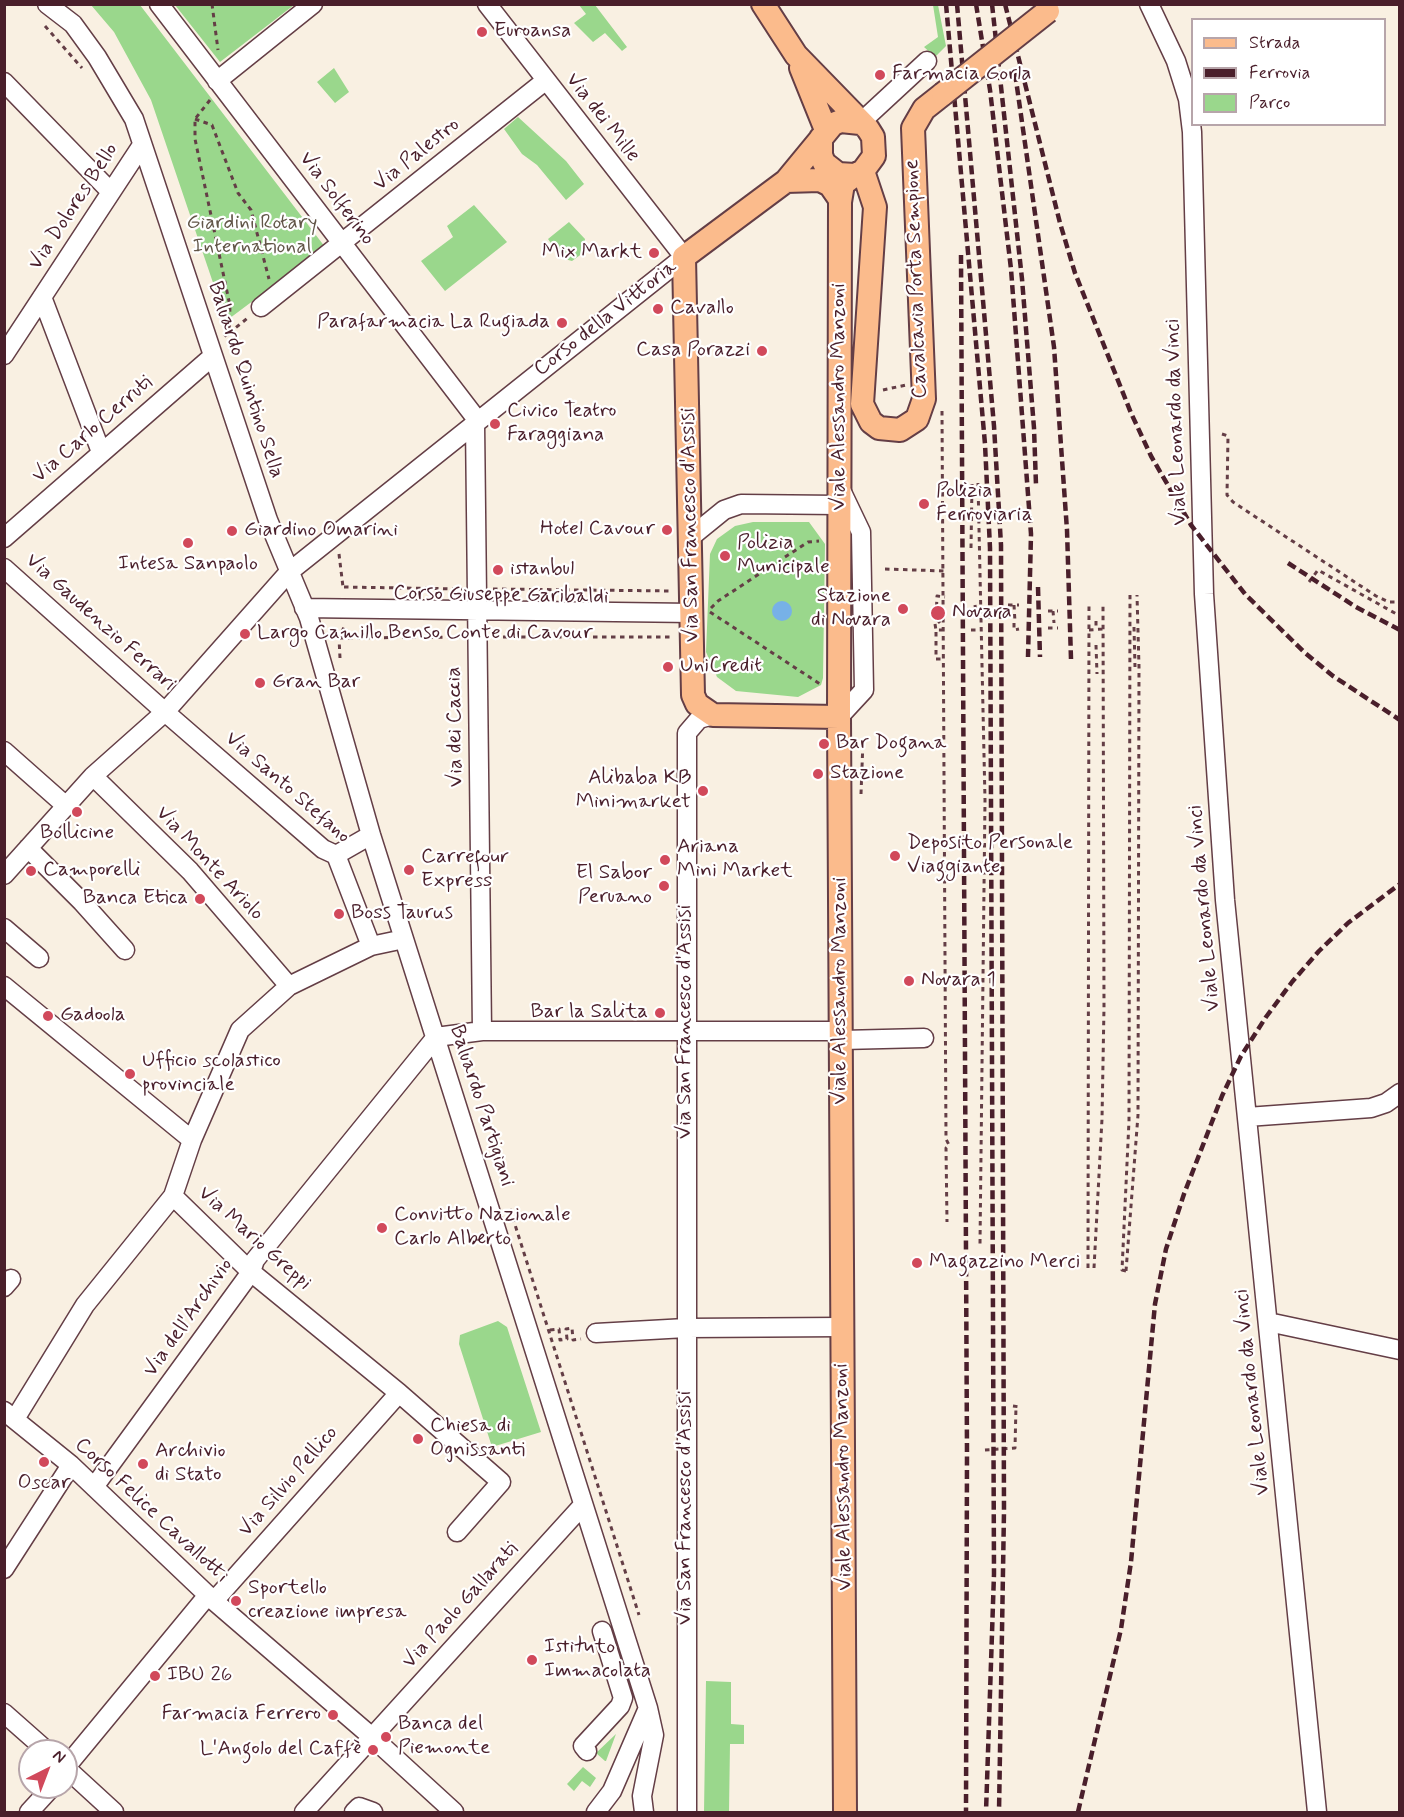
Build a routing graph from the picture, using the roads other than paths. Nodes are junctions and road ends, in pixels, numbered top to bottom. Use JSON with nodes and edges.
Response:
{"nodes":[{"id":1,"x":47,"y":4,"type":"edge"},
{"id":2,"x":159,"y":4,"type":"edge"},
{"id":3,"x":313,"y":4,"type":"edge"},
{"id":4,"x":487,"y":4,"type":"edge"},
{"id":5,"x":763,"y":4,"type":"edge"},
{"id":6,"x":1055,"y":4,"type":"edge"},
{"id":7,"x":1149,"y":4,"type":"edge"},
{"id":8,"x":796,"y":55,"type":"junction"},
{"id":9,"x":927,"y":61,"type":"dead end"},
{"id":10,"x":545,"y":81,"type":"junction"},
{"id":11,"x":4,"y":82,"type":"edge"},
{"id":12,"x":216,"y":89,"type":"junction"},
{"id":13,"x":860,"y":123,"type":"junction"},
{"id":14,"x":1191,"y":124,"type":"edge"},
{"id":15,"x":1191,"y":126,"type":"edge"},
{"id":16,"x":824,"y":134,"type":"junction"},
{"id":17,"x":142,"y":145,"type":"junction"},
{"id":18,"x":859,"y":173,"type":"junction"},
{"id":19,"x":786,"y":181,"type":"junction"},
{"id":20,"x":110,"y":191,"type":"junction"},
{"id":21,"x":840,"y":202,"type":"junction"},
{"id":22,"x":342,"y":244,"type":"junction"},
{"id":23,"x":684,"y":257,"type":"junction"},
{"id":24,"x":42,"y":297,"type":"junction"},
{"id":25,"x":261,"y":307,"type":"road end"},
{"id":26,"x":4,"y":355,"type":"edge"},
{"id":27,"x":208,"y":360,"type":"junction"},
{"id":28,"x":476,"y":422,"type":"junction"},
{"id":29,"x":101,"y":452,"type":"junction"},
{"id":30,"x":839,"y":496,"type":"junction"},
{"id":31,"x":692,"y":536,"type":"junction"},
{"id":32,"x":4,"y":538,"type":"edge"},
{"id":33,"x":4,"y":568,"type":"edge"},
{"id":34,"x":289,"y":572,"type":"junction"},
{"id":35,"x":307,"y":613,"type":"junction"},
{"id":36,"x":480,"y":623,"type":"junction"},
{"id":37,"x":688,"y":624,"type":"junction"},
{"id":38,"x":165,"y":712,"type":"junction"},
{"id":39,"x":713,"y":715,"type":"junction"},
{"id":40,"x":839,"y":717,"type":"junction"},
{"id":41,"x":4,"y":751,"type":"edge"},
{"id":42,"x":93,"y":776,"type":"junction"},
{"id":43,"x":62,"y":802,"type":"junction"},
{"id":44,"x":371,"y":835,"type":"junction"},
{"id":45,"x":28,"y":848,"type":"junction"},
{"id":46,"x":336,"y":855,"type":"junction"},
{"id":47,"x":4,"y":875,"type":"edge"},
{"id":48,"x":4,"y":928,"type":"edge"},
{"id":49,"x":404,"y":939,"type":"junction"},
{"id":50,"x":371,"y":946,"type":"junction"},
{"id":51,"x":125,"y":950,"type":"dead end"},
{"id":52,"x":39,"y":958,"type":"dead end"},
{"id":53,"x":4,"y":986,"type":"edge"},
{"id":54,"x":289,"y":986,"type":"junction"},
{"id":55,"x":482,"y":1031,"type":"junction"},
{"id":56,"x":686,"y":1031,"type":"junction"},
{"id":57,"x":842,"y":1035,"type":"junction"},
{"id":58,"x":436,"y":1037,"type":"junction"},
{"id":59,"x":924,"y":1038,"type":"dead end"},
{"id":60,"x":1400,"y":1093,"type":"edge"},
{"id":61,"x":1247,"y":1117,"type":"junction"},
{"id":62,"x":192,"y":1140,"type":"junction"},
{"id":63,"x":173,"y":1196,"type":"junction"},
{"id":64,"x":251,"y":1272,"type":"junction"},
{"id":65,"x":1268,"y":1322,"type":"junction"},
{"id":66,"x":842,"y":1327,"type":"junction"},
{"id":67,"x":686,"y":1328,"type":"junction"},
{"id":68,"x":596,"y":1333,"type":"road end"},
{"id":69,"x":1400,"y":1350,"type":"edge"},
{"id":70,"x":399,"y":1392,"type":"junction"},
{"id":71,"x":10,"y":1415,"type":"edge"},
{"id":72,"x":71,"y":1465,"type":"junction"},
{"id":73,"x":94,"y":1487,"type":"junction"},
{"id":74,"x":584,"y":1505,"type":"junction"},
{"id":75,"x":457,"y":1532,"type":"dead end"},
{"id":76,"x":4,"y":1569,"type":"edge"},
{"id":77,"x":211,"y":1598,"type":"junction"},
{"id":78,"x":602,"y":1631,"type":"dead end"},
{"id":79,"x":648,"y":1708,"type":"junction"},
{"id":80,"x":4,"y":1713,"type":"edge"},
{"id":81,"x":372,"y":1737,"type":"junction"},
{"id":82,"x":33,"y":1739,"type":"edge"},
{"id":83,"x":587,"y":1751,"type":"dead end"},
{"id":84,"x":78,"y":1754,"type":"edge"},
{"id":85,"x":78,"y":1779,"type":"edge"},
{"id":86,"x":41,"y":1799,"type":"edge"},
{"id":87,"x":29,"y":1812,"type":"edge"},
{"id":88,"x":114,"y":1812,"type":"edge"},
{"id":89,"x":304,"y":1812,"type":"edge"},
{"id":90,"x":354,"y":1812,"type":"edge"},
{"id":91,"x":373,"y":1812,"type":"edge"},
{"id":92,"x":454,"y":1812,"type":"edge"},
{"id":93,"x":596,"y":1812,"type":"edge"},
{"id":94,"x":644,"y":1812,"type":"edge"},
{"id":95,"x":687,"y":1812,"type":"edge"},
{"id":96,"x":845,"y":1812,"type":"edge"},
{"id":97,"x":1317,"y":1812,"type":"edge"}],
"edges":[{"from":1,"to":17,"type":"street","name":"Baluardo Quintino Sella"},
{"from":2,"to":12,"type":"street","name":"Via Solferino"},
{"from":3,"to":12,"type":"street"},
{"from":4,"to":10,"type":"street","name":"Via dei Mille"},
{"from":5,"to":8,"type":"main road"},
{"from":6,"to":18,"type":"main road","name":"Cavalcavia Porta Sempione","bridge":true},
{"from":7,"to":14,"type":"street","name":"Viale Leonardo da Vinci"},
{"from":8,"to":13,"type":"main road"},
{"from":8,"to":16,"type":"main road"},
{"from":9,"to":13,"type":"street"},
{"from":10,"to":22,"type":"street","name":"Via Palestro"},
{"from":10,"to":23,"type":"street","name":"Via dei Mille"},
{"from":11,"to":20,"type":"street"},
{"from":12,"to":22,"type":"street","name":"Via Solferino"},
{"from":13,"to":16,"type":"main road"},
{"from":13,"to":18,"type":"main road"},
{"from":15,"to":61,"type":"street","name":"Viale Leonardo da Vinci"},
{"from":16,"to":18,"type":"main road"},
{"from":16,"to":19,"type":"main road","name":"Corso della Vittoria"},
{"from":17,"to":20,"type":"street","name":"Via Dolores Bello"},
{"from":17,"to":27,"type":"street","name":"Baluardo Quintino Sella"},
{"from":18,"to":21,"type":"main road","name":"Viale Alessandro Manzoni"},
{"from":19,"to":21,"type":"main road"},
{"from":19,"to":23,"type":"main road","name":"Corso della Vittoria"},
{"from":20,"to":24,"type":"street","name":"Via Dolores Bello"},
{"from":21,"to":30,"type":"main road","name":"Viale Alessandro Manzoni"},
{"from":22,"to":25,"type":"street","name":"Via Palestro"},
{"from":22,"to":28,"type":"street","name":"Via Solferino"},
{"from":23,"to":28,"type":"street","name":"Corso della Vittoria"},
{"from":23,"to":31,"type":"main road","name":"Via San Francesco d'Assisi"},
{"from":24,"to":26,"type":"street","name":"Via Dolores Bello"},
{"from":24,"to":29,"type":"street"},
{"from":27,"to":29,"type":"street","name":"Via Carlo Cerruti"},
{"from":27,"to":34,"type":"street","name":"Baluardo Quintino Sella"},
{"from":28,"to":34,"type":"street","name":"Corso della Vittoria"},
{"from":28,"to":36,"type":"street","name":"Via dei Caccia"},
{"from":29,"to":32,"type":"street","name":"Via Carlo Cerruti"},
{"from":30,"to":31,"type":"street"},
{"from":30,"to":40,"type":"main road","name":"Viale Alessandro Manzoni"},
{"from":31,"to":37,"type":"main road","name":"Via San Francesco d'Assisi"},
{"from":33,"to":38,"type":"street","name":"Via Gaudenzio Ferrari"},
{"from":34,"to":35,"type":"street","name":"Baluardo Partigiani"},
{"from":34,"to":38,"type":"street","name":"Corso della Vittoria"},
{"from":35,"to":36,"type":"street","name":"Corso Giuseppe Garibaldi"},
{"from":35,"to":44,"type":"street","name":"Baluardo Partigiani"},
{"from":36,"to":37,"type":"street","name":"Corso Giuseppe Garibaldi"},
{"from":36,"to":55,"type":"street","name":"Via dei Caccia"},
{"from":37,"to":39,"type":"main road","name":"Via San Francesco d'Assisi"},
{"from":38,"to":42,"type":"street","name":"Corso della Vittoria"},
{"from":38,"to":46,"type":"street","name":"Via Santo Stefano"},
{"from":39,"to":40,"type":"main road"},
{"from":39,"to":56,"type":"street","name":"Via San Francesco d'Assisi"},
{"from":40,"to":57,"type":"main road","name":"Viale Alessandro Manzoni"},
{"from":41,"to":43,"type":"street"},
{"from":42,"to":43,"type":"street","name":"Corso della Vittoria"},
{"from":42,"to":54,"type":"street","name":"Via Monte Ariolo"},
{"from":43,"to":45,"type":"street","name":"Corso della Vittoria"},
{"from":44,"to":46,"type":"street"},
{"from":44,"to":49,"type":"street","name":"Baluardo Partigiani"},
{"from":45,"to":47,"type":"street","name":"Corso della Vittoria"},
{"from":45,"to":51,"type":"street"},
{"from":46,"to":50,"type":"street","name":"Via Santo Stefano"},
{"from":48,"to":52,"type":"street"},
{"from":49,"to":50,"type":"street","name":"Via Mario Greppi"},
{"from":49,"to":58,"type":"street","name":"Baluardo Partigiani"},
{"from":50,"to":54,"type":"street","name":"Via Mario Greppi"},
{"from":53,"to":62,"type":"street"},
{"from":54,"to":62,"type":"street","name":"Via Mario Greppi"},
{"from":55,"to":56,"type":"street"},
{"from":55,"to":58,"type":"street"},
{"from":56,"to":57,"type":"street"},
{"from":56,"to":67,"type":"street","name":"Via San Francesco d'Assisi"},
{"from":57,"to":59,"type":"street"},
{"from":57,"to":66,"type":"main road","name":"Viale Alessandro Manzoni"},
{"from":58,"to":64,"type":"street","name":"Via dell'Archivio"},
{"from":58,"to":74,"type":"street","name":"Baluardo Partigiani"},
{"from":60,"to":61,"type":"street"},
{"from":61,"to":65,"type":"street","name":"Viale Leonardo da Vinci"},
{"from":62,"to":63,"type":"street","name":"Via Mario Greppi"},
{"from":63,"to":64,"type":"street","name":"Via Mario Greppi"},
{"from":63,"to":71,"type":"street"},
{"from":64,"to":70,"type":"street","name":"Via Mario Greppi"},
{"from":64,"to":73,"type":"street","name":"Via dell'Archivio"},
{"from":65,"to":69,"type":"street"},
{"from":65,"to":97,"type":"street","name":"Viale Leonardo da Vinci"},
{"from":66,"to":67,"type":"street"},
{"from":66,"to":96,"type":"main road","name":"Viale Alessandro Manzoni"},
{"from":67,"to":68,"type":"street"},
{"from":67,"to":95,"type":"street","name":"Via San Francesco d'Assisi"},
{"from":70,"to":75,"type":"street","name":"Via Mario Greppi"},
{"from":70,"to":77,"type":"street","name":"Via Silvio Pellico"},
{"from":71,"to":72,"type":"street","name":"Corso Felice Cavallotti"},
{"from":72,"to":73,"type":"street","name":"Corso Felice Cavallotti"},
{"from":72,"to":76,"type":"street"},
{"from":73,"to":77,"type":"street","name":"Corso Felice Cavallotti"},
{"from":74,"to":79,"type":"street","name":"Baluardo Partigiani"},
{"from":74,"to":81,"type":"street","name":"Via Paolo Gallarati"},
{"from":77,"to":81,"type":"street","name":"Corso Felice Cavallotti"},
{"from":77,"to":84,"type":"street","name":"Via Silvio Pellico"},
{"from":78,"to":83,"type":"street"},
{"from":79,"to":93,"type":"street"},
{"from":79,"to":94,"type":"street","name":"Baluardo Partigiani"},
{"from":80,"to":82,"type":"street"},
{"from":81,"to":89,"type":"street","name":"Via Paolo Gallarati"},
{"from":81,"to":92,"type":"street","name":"Corso Felice Cavallotti"},
{"from":85,"to":88,"type":"street"},
{"from":86,"to":87,"type":"street"},
{"from":90,"to":91,"type":"street"}]}
